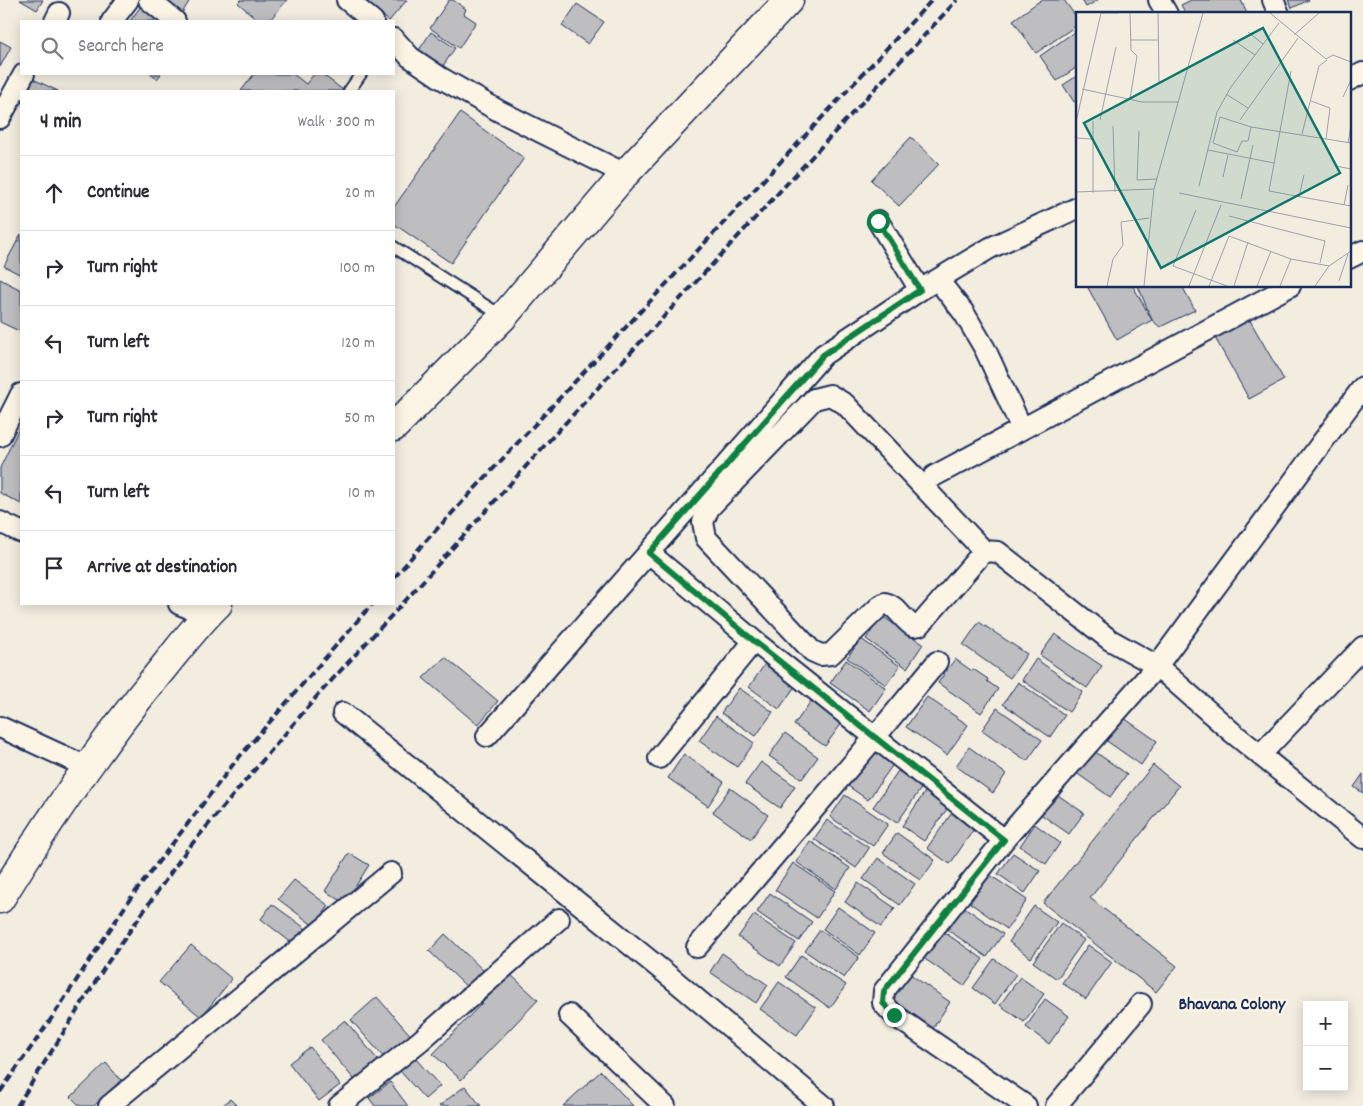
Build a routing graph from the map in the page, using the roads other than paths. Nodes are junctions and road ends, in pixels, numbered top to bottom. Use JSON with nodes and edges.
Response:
{"nodes":[{"id":1,"x":128,"y":0,"type":"edge"},
{"id":2,"x":149,"y":0,"type":"edge"},
{"id":3,"x":789,"y":0,"type":"edge"},
{"id":4,"x":1159,"y":0,"type":"edge"},
{"id":5,"x":1273,"y":0,"type":"edge"},
{"id":6,"x":349,"y":1,"type":"edge"},
{"id":7,"x":1166,"y":12,"type":"edge"},
{"id":8,"x":1278,"y":12,"type":"edge"},
{"id":9,"x":113,"y":20,"type":"edge"},
{"id":10,"x":174,"y":20,"type":"edge"},
{"id":11,"x":372,"y":20,"type":"edge"},
{"id":12,"x":395,"y":40,"type":"edge"},
{"id":13,"x":1363,"y":73,"type":"edge"},
{"id":14,"x":23,"y":75,"type":"edge"},
{"id":15,"x":360,"y":75,"type":"edge"},
{"id":16,"x":1350,"y":80,"type":"edge"},
{"id":17,"x":350,"y":90,"type":"edge"},
{"id":18,"x":0,"y":118,"type":"edge"},
{"id":19,"x":625,"y":174,"type":"junction"},
{"id":20,"x":1076,"y":208,"type":"edge"},
{"id":21,"x":878,"y":221,"type":"dead end"},
{"id":22,"x":395,"y":248,"type":"edge"},
{"id":23,"x":1363,"y":251,"type":"edge"},
{"id":24,"x":1350,"y":258,"type":"edge"},
{"id":25,"x":938,"y":280,"type":"junction"},
{"id":26,"x":1286,"y":288,"type":"edge"},
{"id":27,"x":920,"y":290,"type":"junction"},
{"id":28,"x":503,"y":317,"type":"junction"},
{"id":29,"x":1363,"y":386,"type":"edge"},
{"id":30,"x":20,"y":396,"type":"edge"},
{"id":31,"x":395,"y":426,"type":"edge"},
{"id":32,"x":1022,"y":429,"type":"junction"},
{"id":33,"x":0,"y":436,"type":"edge"},
{"id":34,"x":934,"y":476,"type":"dead end"},
{"id":35,"x":0,"y":522,"type":"edge"},
{"id":36,"x":20,"y":532,"type":"edge"},
{"id":37,"x":984,"y":551,"type":"junction"},
{"id":38,"x":649,"y":553,"type":"junction"},
{"id":39,"x":186,"y":605,"type":"edge"},
{"id":40,"x":212,"y":609,"type":"edge"},
{"id":41,"x":754,"y":641,"type":"junction"},
{"id":42,"x":1363,"y":647,"type":"edge"},
{"id":43,"x":937,"y":662,"type":"dead end"},
{"id":44,"x":1157,"y":666,"type":"junction"},
{"id":45,"x":343,"y":713,"type":"dead end"},
{"id":46,"x":0,"y":727,"type":"edge"},
{"id":47,"x":487,"y":736,"type":"dead end"},
{"id":48,"x":875,"y":737,"type":"junction"},
{"id":49,"x":1260,"y":755,"type":"junction"},
{"id":50,"x":659,"y":758,"type":"dead end"},
{"id":51,"x":87,"y":766,"type":"junction"},
{"id":52,"x":1363,"y":838,"type":"edge"},
{"id":53,"x":1004,"y":840,"type":"junction"},
{"id":54,"x":391,"y":873,"type":"dead end"},
{"id":55,"x":0,"y":899,"type":"edge"},
{"id":56,"x":559,"y":919,"type":"dead end"},
{"id":57,"x":697,"y":947,"type":"dead end"},
{"id":58,"x":1142,"y":1004,"type":"dead end"},
{"id":59,"x":569,"y":1014,"type":"dead end"},
{"id":60,"x":109,"y":1106,"type":"edge"},
{"id":61,"x":339,"y":1106,"type":"edge"},
{"id":62,"x":665,"y":1106,"type":"edge"},
{"id":63,"x":824,"y":1106,"type":"edge"},
{"id":64,"x":1026,"y":1106,"type":"edge"},
{"id":65,"x":1056,"y":1106,"type":"edge"}],
"edges":[{"from":1,"to":9,"type":"street"},
{"from":2,"to":10,"type":"street"},
{"from":3,"to":19,"type":"street"},
{"from":4,"to":7,"type":"street"},
{"from":5,"to":8,"type":"street"},
{"from":6,"to":11,"type":"street"},
{"from":12,"to":19,"type":"street"},
{"from":13,"to":16,"type":"street"},
{"from":14,"to":18,"type":"street"},
{"from":15,"to":17,"type":"lane"},
{"from":19,"to":28,"type":"street"},
{"from":20,"to":25,"type":"street"},
{"from":21,"to":27,"type":"street"},
{"from":22,"to":28,"type":"lane"},
{"from":23,"to":24,"type":"street"},
{"from":25,"to":27,"type":"street"},
{"from":25,"to":32,"type":"street"},
{"from":26,"to":32,"type":"street"},
{"from":27,"to":38,"type":"street"},
{"from":28,"to":31,"type":"street"},
{"from":29,"to":44,"type":"street"},
{"from":30,"to":33,"type":"street"},
{"from":32,"to":34,"type":"street"},
{"from":35,"to":36,"type":"street"},
{"from":37,"to":37,"type":"street"},
{"from":37,"to":44,"type":"street"},
{"from":38,"to":41,"type":"street"},
{"from":38,"to":47,"type":"street"},
{"from":39,"to":40,"type":"street"},
{"from":40,"to":51,"type":"street"},
{"from":41,"to":48,"type":"street"},
{"from":41,"to":50,"type":"street"},
{"from":42,"to":49,"type":"street"},
{"from":43,"to":48,"type":"street"},
{"from":44,"to":49,"type":"street"},
{"from":44,"to":53,"type":"street"},
{"from":45,"to":63,"type":"street"},
{"from":46,"to":51,"type":"street"},
{"from":48,"to":53,"type":"street"},
{"from":48,"to":57,"type":"street"},
{"from":49,"to":52,"type":"street"},
{"from":51,"to":55,"type":"street"},
{"from":53,"to":64,"type":"street"},
{"from":54,"to":60,"type":"street"},
{"from":56,"to":61,"type":"street"},
{"from":58,"to":65,"type":"street"},
{"from":59,"to":62,"type":"street"}]}
